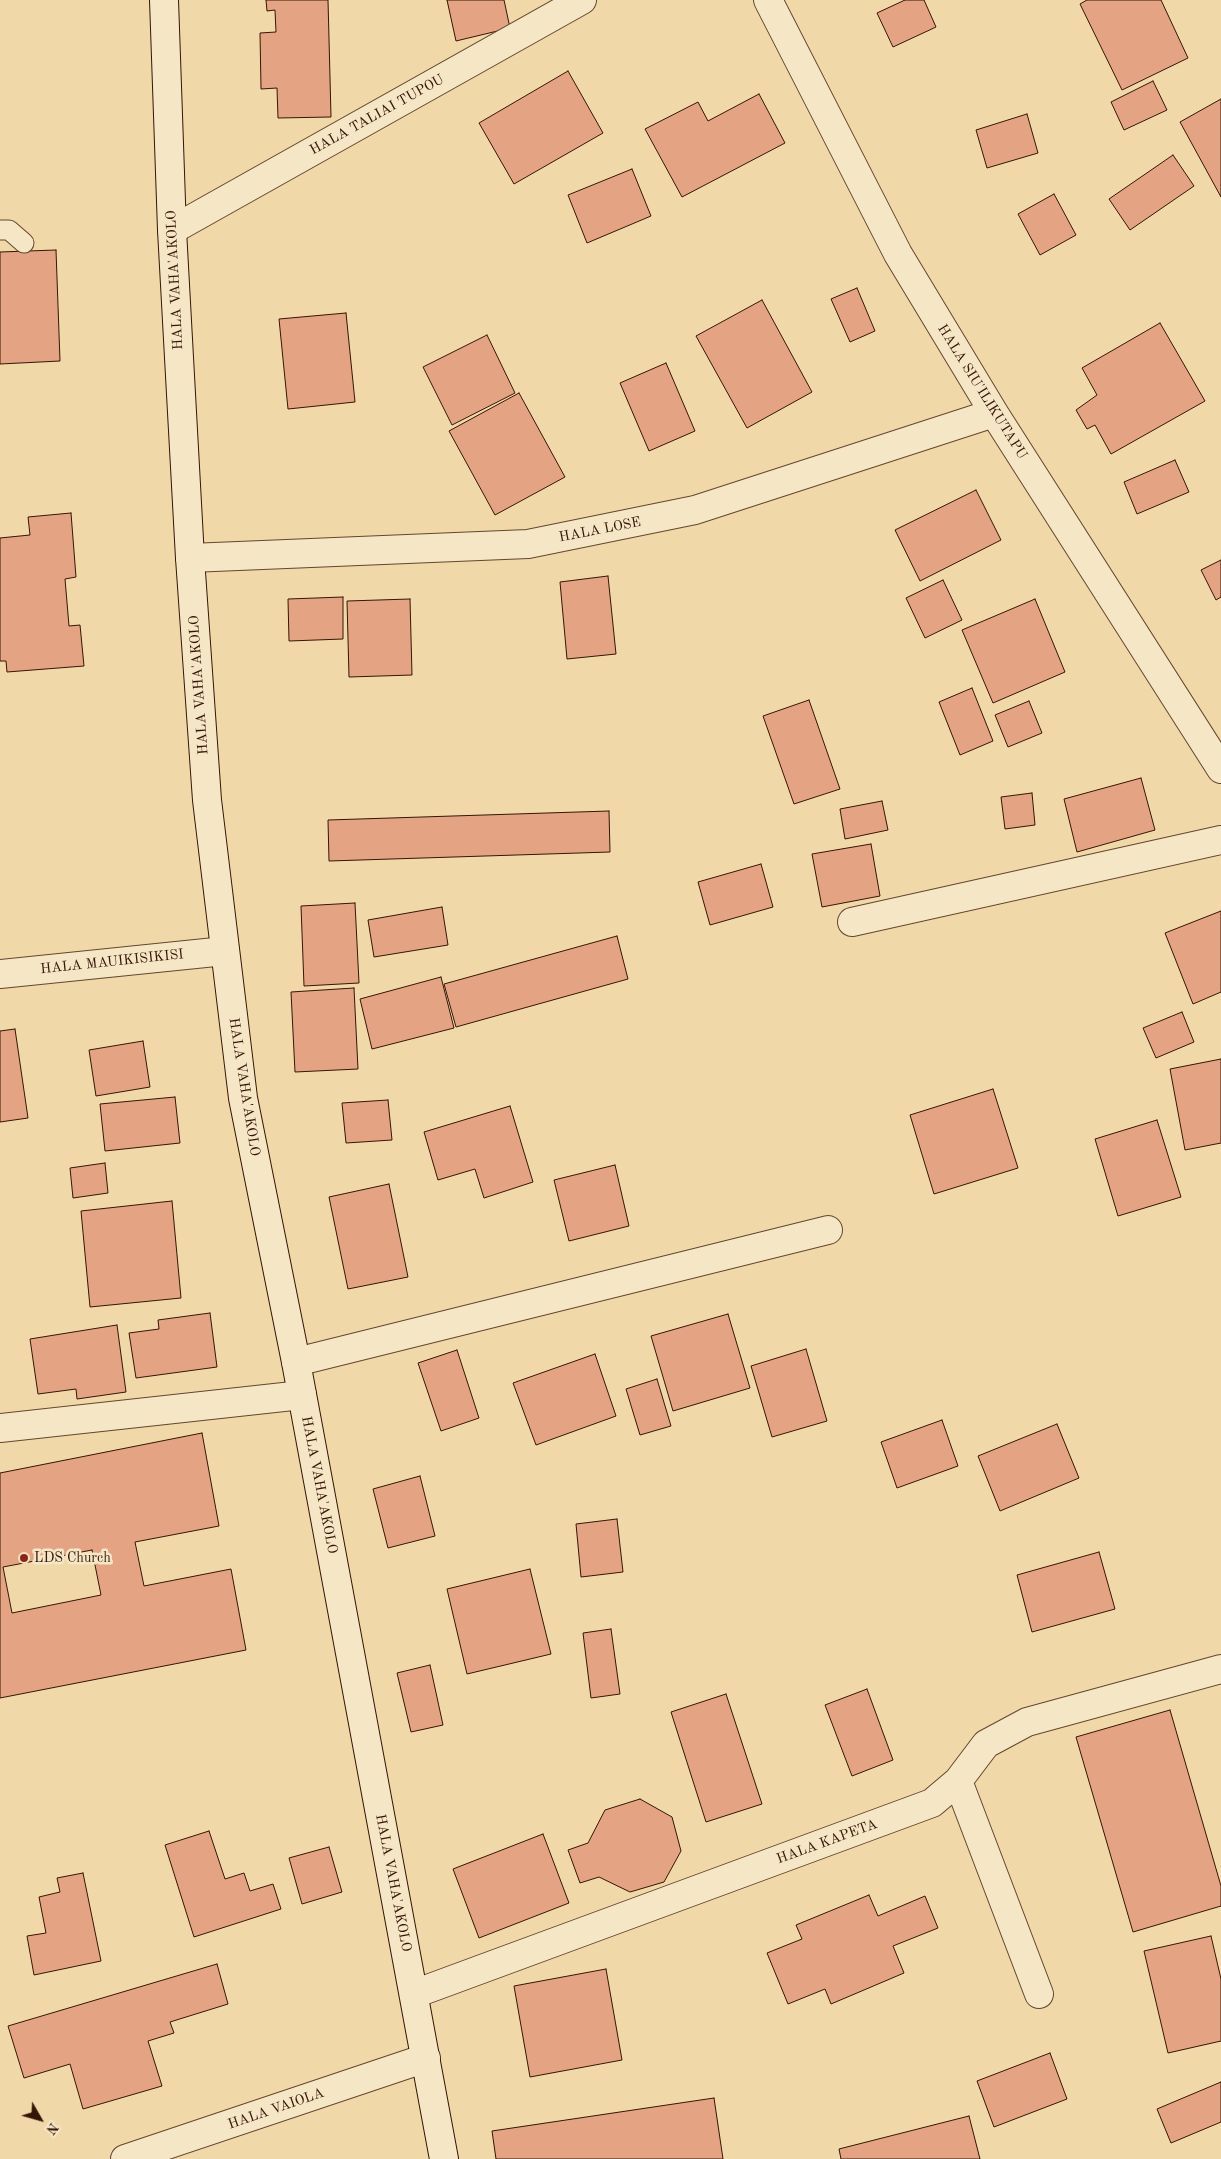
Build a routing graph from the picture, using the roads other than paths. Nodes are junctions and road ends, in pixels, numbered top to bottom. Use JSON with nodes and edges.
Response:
{"nodes":[{"id":1,"x":164,"y":0,"type":"edge"},
{"id":2,"x":582,"y":0,"type":"edge"},
{"id":3,"x":768,"y":0,"type":"edge"},
{"id":4,"x":0,"y":230,"type":"edge"},
{"id":5,"x":172,"y":230,"type":"junction"},
{"id":6,"x":24,"y":243,"type":"dead end"},
{"id":7,"x":994,"y":413,"type":"junction"},
{"id":8,"x":190,"y":558,"type":"junction"},
{"id":9,"x":1221,"y":769,"type":"edge"},
{"id":10,"x":1221,"y":840,"type":"edge"},
{"id":11,"x":852,"y":922,"type":"dead end"},
{"id":12,"x":225,"y":951,"type":"junction"},
{"id":13,"x":0,"y":974,"type":"edge"},
{"id":14,"x":828,"y":1230,"type":"dead end"},
{"id":15,"x":296,"y":1362,"type":"junction"},
{"id":16,"x":302,"y":1395,"type":"junction"},
{"id":17,"x":0,"y":1428,"type":"edge"},
{"id":18,"x":1221,"y":1669,"type":"edge"},
{"id":19,"x":958,"y":1781,"type":"junction"},
{"id":20,"x":414,"y":1994,"type":"junction"},
{"id":21,"x":1039,"y":1994,"type":"dead end"},
{"id":22,"x":426,"y":2058,"type":"junction"},
{"id":23,"x":125,"y":2159,"type":"edge"},
{"id":24,"x":444,"y":2159,"type":"edge"}],
"edges":[{"from":1,"to":5,"type":"street","name":"HALA VAHA'AKOLO"},
{"from":2,"to":5,"type":"street","name":"HALA TALIAI TUPOU"},
{"from":3,"to":7,"type":"street","name":"HALA SIU'ILIKUTAPU"},
{"from":4,"to":6,"type":"lane"},
{"from":5,"to":8,"type":"street","name":"HALA VAHA'AKOLO"},
{"from":7,"to":8,"type":"street","name":"HALA LOSE"},
{"from":7,"to":9,"type":"street","name":"HALA SIU'ILIKUTAPU"},
{"from":8,"to":12,"type":"street","name":"HALA VAHA'AKOLO"},
{"from":10,"to":11,"type":"street"},
{"from":12,"to":13,"type":"street","name":"HALA MAUIKISIKISI"},
{"from":12,"to":15,"type":"street","name":"HALA VAHA'AKOLO"},
{"from":14,"to":15,"type":"street"},
{"from":15,"to":16,"type":"street","name":"HALA VAHA'AKOLO"},
{"from":16,"to":17,"type":"street"},
{"from":16,"to":20,"type":"street","name":"HALA VAHA'AKOLO"},
{"from":18,"to":19,"type":"street","name":"HALA KAPETA"},
{"from":19,"to":20,"type":"street","name":"HALA KAPETA"},
{"from":19,"to":21,"type":"street"},
{"from":20,"to":22,"type":"street","name":"HALA VAHA'AKOLO"},
{"from":22,"to":23,"type":"street","name":"HALA VAIOLA"},
{"from":22,"to":24,"type":"street","name":"HALA VAHA'AKOLO"}]}
